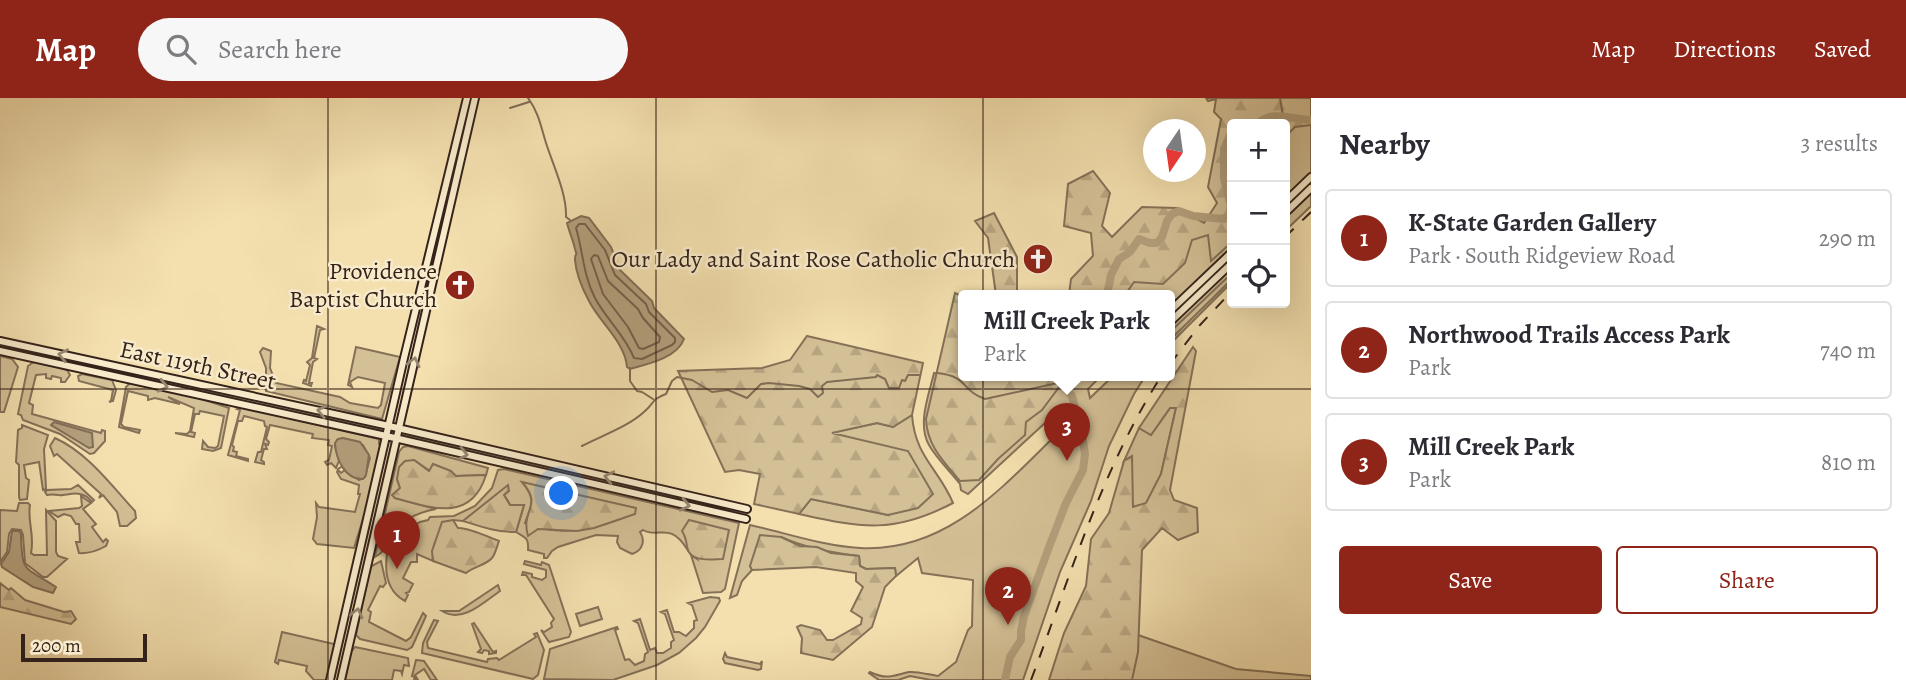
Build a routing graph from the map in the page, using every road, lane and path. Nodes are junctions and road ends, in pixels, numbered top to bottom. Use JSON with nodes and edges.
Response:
{"nodes":[{"id":1,"x":467,"y":98,"type":"edge"},
{"id":2,"x":475,"y":98,"type":"edge"},
{"id":3,"x":1311,"y":177,"type":"edge"},
{"id":4,"x":1311,"y":188,"type":"edge"},
{"id":5,"x":1290,"y":197,"type":"edge"},
{"id":6,"x":1290,"y":208,"type":"edge"},
{"id":7,"x":1227,"y":257,"type":"edge"},
{"id":8,"x":1227,"y":268,"type":"edge"},
{"id":9,"x":1175,"y":306,"type":"edge"},
{"id":10,"x":1175,"y":317,"type":"edge"},
{"id":11,"x":0,"y":341,"type":"edge"},
{"id":12,"x":0,"y":351,"type":"edge"},
{"id":13,"x":388,"y":426,"type":"junction"},
{"id":14,"x":399,"y":428,"type":"junction"},
{"id":15,"x":386,"y":436,"type":"junction"},
{"id":16,"x":397,"y":438,"type":"junction"},
{"id":17,"x":747,"y":509,"type":"dead end"},
{"id":18,"x":746,"y":519,"type":"dead end"},
{"id":19,"x":330,"y":680,"type":"edge"},
{"id":20,"x":341,"y":680,"type":"edge"}],
"edges":[{"from":1,"to":13,"type":"main road"},
{"from":14,"to":2,"type":"main road","one_way":true},
{"from":3,"to":5,"type":"main road"},
{"from":4,"to":6,"type":"main road"},
{"from":7,"to":9,"type":"main road"},
{"from":8,"to":10,"type":"main road"},
{"from":13,"to":11,"type":"main road","name":"East 119th Street","one_way":true},
{"from":12,"to":15,"type":"main road","name":"East 119th Street","one_way":true},
{"from":13,"to":14,"type":"main road","name":"East 119th Street"},
{"from":13,"to":15,"type":"main road"},
{"from":14,"to":16,"type":"main road"},
{"from":17,"to":14,"type":"main road","one_way":true},
{"from":15,"to":16,"type":"main road","name":"East 119th Street"},
{"from":15,"to":19,"type":"main road"},
{"from":16,"to":18,"type":"main road","one_way":true},
{"from":20,"to":16,"type":"main road","one_way":true}]}
